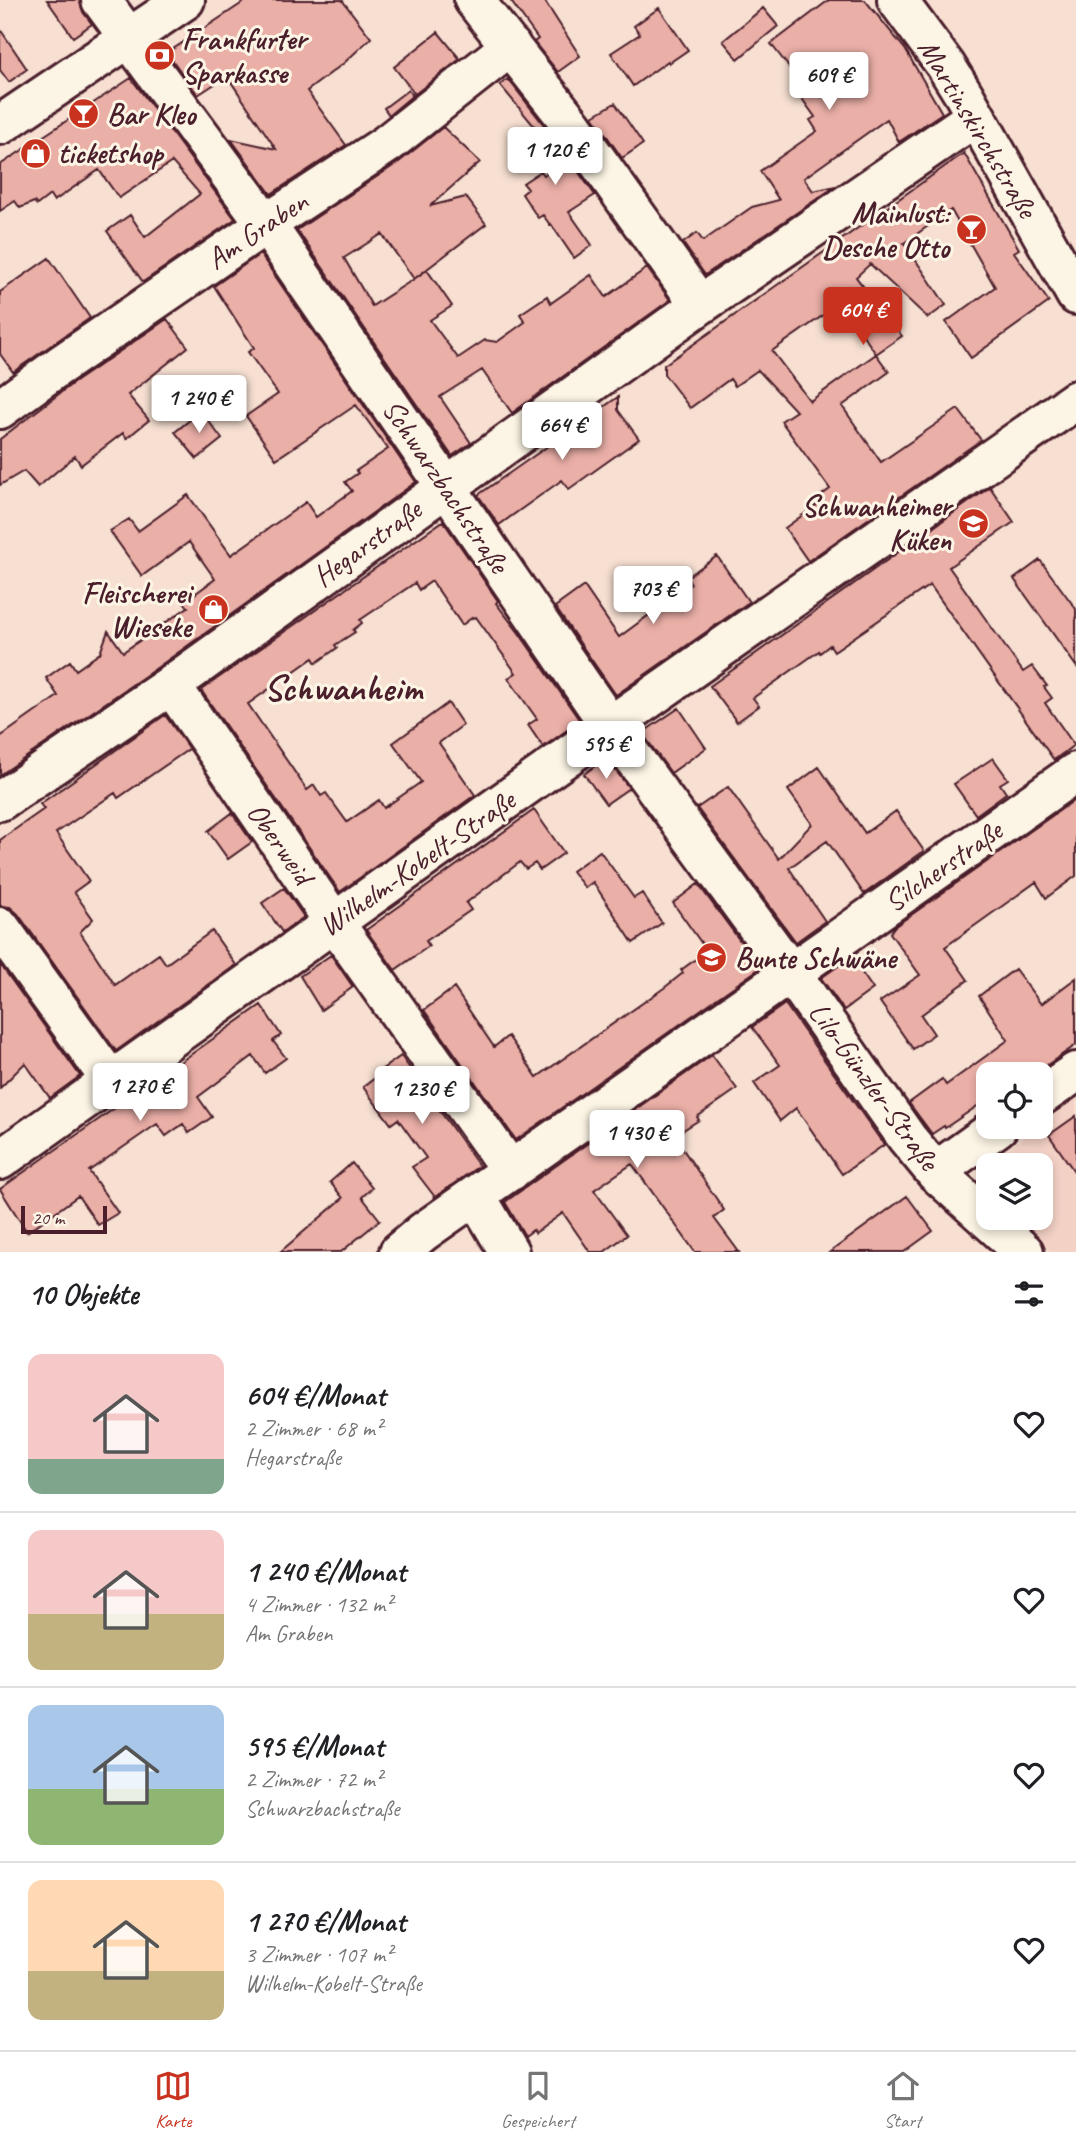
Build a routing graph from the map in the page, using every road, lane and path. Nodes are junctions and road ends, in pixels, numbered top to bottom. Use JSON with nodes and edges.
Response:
{"nodes":[{"id":1,"x":101,"y":0,"type":"edge"},
{"id":2,"x":185,"y":0,"type":"edge"},
{"id":3,"x":474,"y":0,"type":"edge"},
{"id":4,"x":897,"y":0,"type":"edge"},
{"id":5,"x":129,"y":38,"type":"junction"},
{"id":6,"x":511,"y":46,"type":"junction"},
{"id":7,"x":975,"y":117,"type":"junction"},
{"id":8,"x":0,"y":125,"type":"edge"},
{"id":9,"x":266,"y":224,"type":"junction"},
{"id":10,"x":1076,"y":295,"type":"edge"},
{"id":11,"x":700,"y":304,"type":"junction"},
{"id":12,"x":1076,"y":400,"type":"edge"},
{"id":13,"x":0,"y":409,"type":"edge"},
{"id":14,"x":446,"y":485,"type":"junction"},
{"id":15,"x":171,"y":685,"type":"junction"},
{"id":16,"x":610,"y":726,"type":"junction"},
{"id":17,"x":1076,"y":772,"type":"edge"},
{"id":18,"x":0,"y":801,"type":"edge"},
{"id":19,"x":334,"y":922,"type":"junction"},
{"id":20,"x":0,"y":927,"type":"edge"},
{"id":21,"x":791,"y":973,"type":"junction"},
{"id":22,"x":1076,"y":1072,"type":"edge"},
{"id":23,"x":111,"y":1081,"type":"junction"},
{"id":24,"x":1053,"y":1088,"type":"edge"},
{"id":25,"x":981,"y":1139,"type":"edge"},
{"id":26,"x":0,"y":1160,"type":"edge"},
{"id":27,"x":511,"y":1171,"type":"junction"},
{"id":28,"x":935,"y":1172,"type":"junction"},
{"id":29,"x":476,"y":1196,"type":"junction"},
{"id":30,"x":399,"y":1252,"type":"edge"},
{"id":31,"x":509,"y":1252,"type":"edge"},
{"id":32,"x":1024,"y":1252,"type":"edge"}],
"edges":[{"from":1,"to":5,"type":"street","name":"Schwarzbachstraße"},
{"from":2,"to":5,"type":"street"},
{"from":3,"to":6,"type":"street"},
{"from":4,"to":7,"type":"street","name":"Martinskirchstraße"},
{"from":5,"to":8,"type":"street"},
{"from":5,"to":9,"type":"street","name":"Schwarzbachstraße"},
{"from":6,"to":9,"type":"street","name":"Am Graben"},
{"from":6,"to":11,"type":"street"},
{"from":7,"to":10,"type":"street","name":"Martinskirchstraße"},
{"from":7,"to":11,"type":"street","name":"Hegarstraße"},
{"from":9,"to":13,"type":"street","name":"Am Graben"},
{"from":9,"to":14,"type":"street","name":"Schwarzbachstraße"},
{"from":11,"to":14,"type":"street","name":"Hegarstraße"},
{"from":12,"to":16,"type":"street","name":"Wilhelm-Kobelt-Straße"},
{"from":14,"to":15,"type":"street","name":"Hegarstraße"},
{"from":14,"to":16,"type":"street","name":"Schwarzbachstraße"},
{"from":15,"to":18,"type":"street","name":"Hegarstraße"},
{"from":15,"to":19,"type":"street","name":"Oberweid"},
{"from":16,"to":19,"type":"street","name":"Wilhelm-Kobelt-Straße"},
{"from":16,"to":21,"type":"street","name":"Schwarzbachstraße"},
{"from":17,"to":21,"type":"street","name":"Silcherstraße"},
{"from":19,"to":23,"type":"street","name":"Wilhelm-Kobelt-Straße"},
{"from":19,"to":27,"type":"street","name":"Oberweid"},
{"from":20,"to":23,"type":"street"},
{"from":21,"to":27,"type":"street","name":"Silcherstraße"},
{"from":21,"to":28,"type":"street","name":"Lilo-Günzler-Straße"},
{"from":22,"to":24,"type":"street"},
{"from":23,"to":26,"type":"street","name":"Wilhelm-Kobelt-Straße"},
{"from":25,"to":28,"type":"street"},
{"from":27,"to":29,"type":"street","name":"Silcherstraße"},
{"from":28,"to":32,"type":"street","name":"Lilo-Günzler-Straße"},
{"from":29,"to":30,"type":"street","name":"Silcherstraße"},
{"from":29,"to":31,"type":"street"}]}
